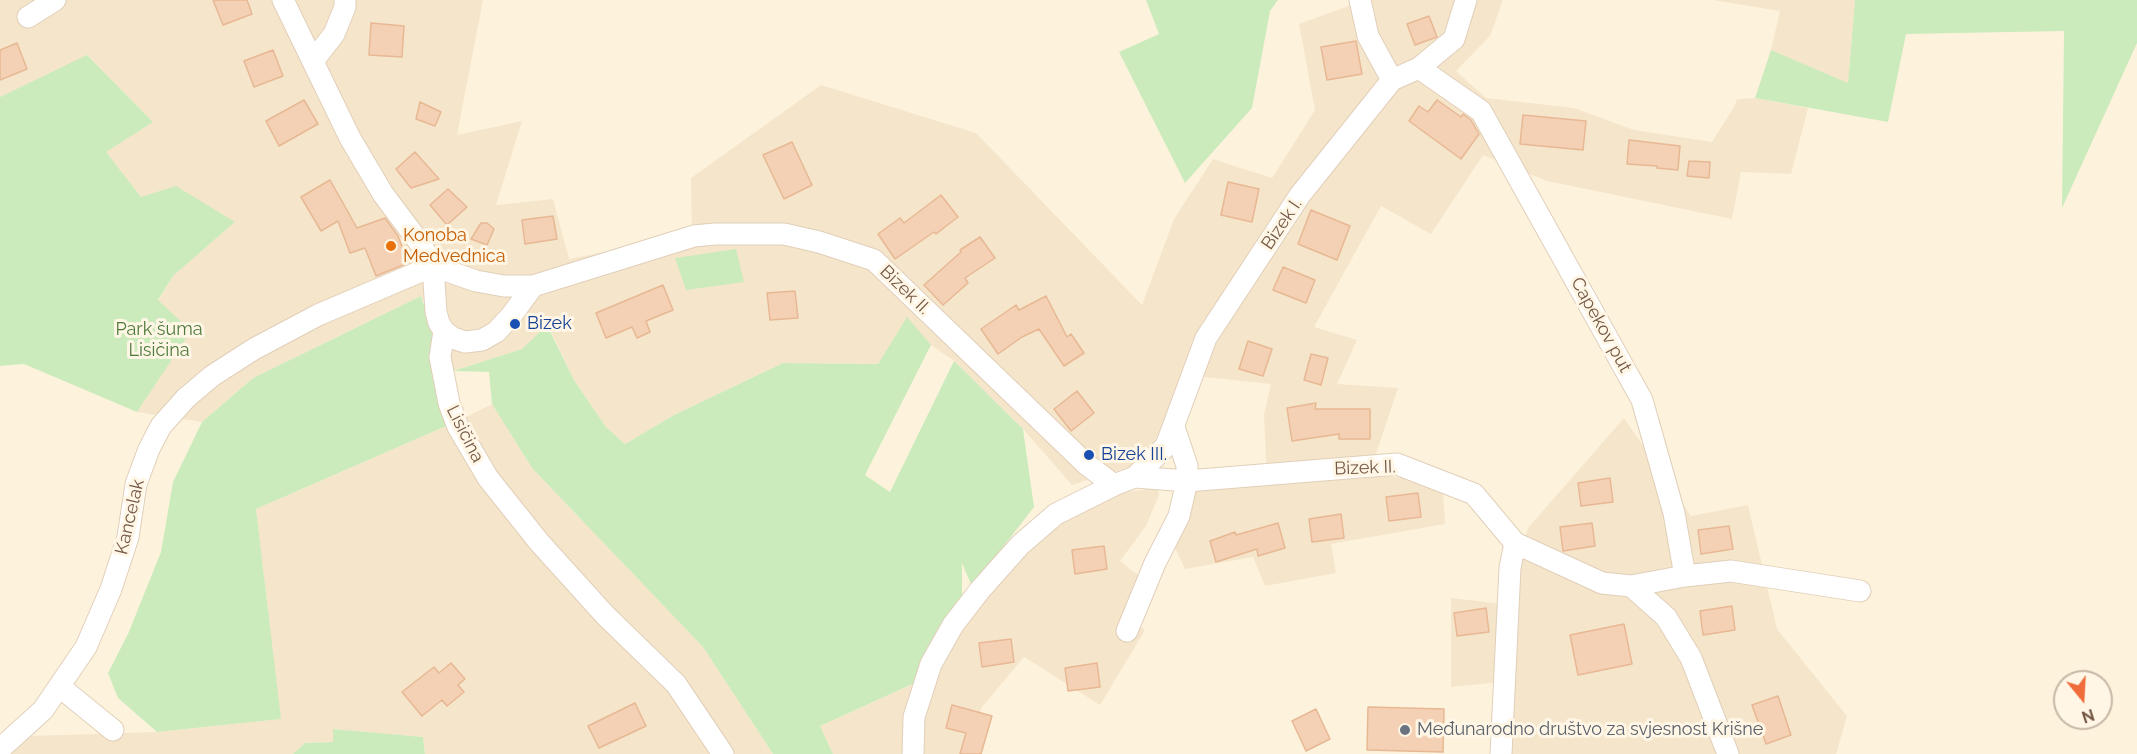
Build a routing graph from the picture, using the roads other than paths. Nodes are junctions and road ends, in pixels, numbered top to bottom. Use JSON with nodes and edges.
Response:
{"nodes":[{"id":1,"x":55,"y":0,"type":"edge"},
{"id":2,"x":283,"y":0,"type":"edge"},
{"id":3,"x":345,"y":0,"type":"edge"},
{"id":4,"x":1360,"y":0,"type":"edge"},
{"id":5,"x":1466,"y":0,"type":"edge"},
{"id":6,"x":28,"y":17,"type":"dead end"},
{"id":7,"x":313,"y":61,"type":"junction"},
{"id":8,"x":1419,"y":68,"type":"junction"},
{"id":9,"x":1392,"y":80,"type":"junction"},
{"id":10,"x":433,"y":266,"type":"junction"},
{"id":11,"x":533,"y":286,"type":"junction"},
{"id":12,"x":444,"y":331,"type":"junction"},
{"id":13,"x":1174,"y":427,"type":"junction"},
{"id":14,"x":1135,"y":477,"type":"junction"},
{"id":15,"x":1186,"y":480,"type":"junction"},
{"id":16,"x":1114,"y":485,"type":"junction"},
{"id":17,"x":1515,"y":543,"type":"junction"},
{"id":18,"x":1685,"y":576,"type":"junction"},
{"id":19,"x":1630,"y":586,"type":"junction"},
{"id":20,"x":1860,"y":591,"type":"dead end"},
{"id":21,"x":1127,"y":631,"type":"dead end"},
{"id":22,"x":60,"y":687,"type":"junction"},
{"id":23,"x":113,"y":730,"type":"dead end"},
{"id":24,"x":0,"y":749,"type":"edge"},
{"id":25,"x":723,"y":754,"type":"edge"},
{"id":26,"x":913,"y":754,"type":"edge"},
{"id":27,"x":1501,"y":754,"type":"edge"},
{"id":28,"x":1728,"y":754,"type":"edge"}],
"edges":[{"from":1,"to":6,"type":"street"},
{"from":2,"to":7,"type":"street","name":"Lisičina"},
{"from":3,"to":7,"type":"street"},
{"from":4,"to":9,"type":"street"},
{"from":5,"to":8,"type":"street","name":"Bizek I."},
{"from":7,"to":10,"type":"street","name":"Lisičina"},
{"from":8,"to":9,"type":"street","name":"Bizek I."},
{"from":8,"to":18,"type":"street","name":"Capekov put"},
{"from":9,"to":13,"type":"street","name":"Bizek I."},
{"from":10,"to":11,"type":"street","name":"Bizek II."},
{"from":10,"to":12,"type":"street","name":"Lisičina"},
{"from":10,"to":22,"type":"street","name":"Kancelak"},
{"from":11,"to":12,"type":"street"},
{"from":11,"to":16,"type":"street","name":"Bizek II."},
{"from":12,"to":25,"type":"street","name":"Lisičina"},
{"from":13,"to":14,"type":"street","name":"Bizek I."},
{"from":13,"to":15,"type":"street"},
{"from":14,"to":15,"type":"street","name":"Bizek II."},
{"from":14,"to":16,"type":"street","name":"Bizek II."},
{"from":15,"to":17,"type":"street","name":"Bizek II."},
{"from":15,"to":21,"type":"street"},
{"from":16,"to":26,"type":"street"},
{"from":17,"to":19,"type":"street","name":"Bizek II."},
{"from":17,"to":27,"type":"street"},
{"from":18,"to":19,"type":"street"},
{"from":18,"to":20,"type":"street"},
{"from":19,"to":28,"type":"street"},
{"from":22,"to":23,"type":"street"},
{"from":22,"to":24,"type":"street","name":"Kancelak"}]}
